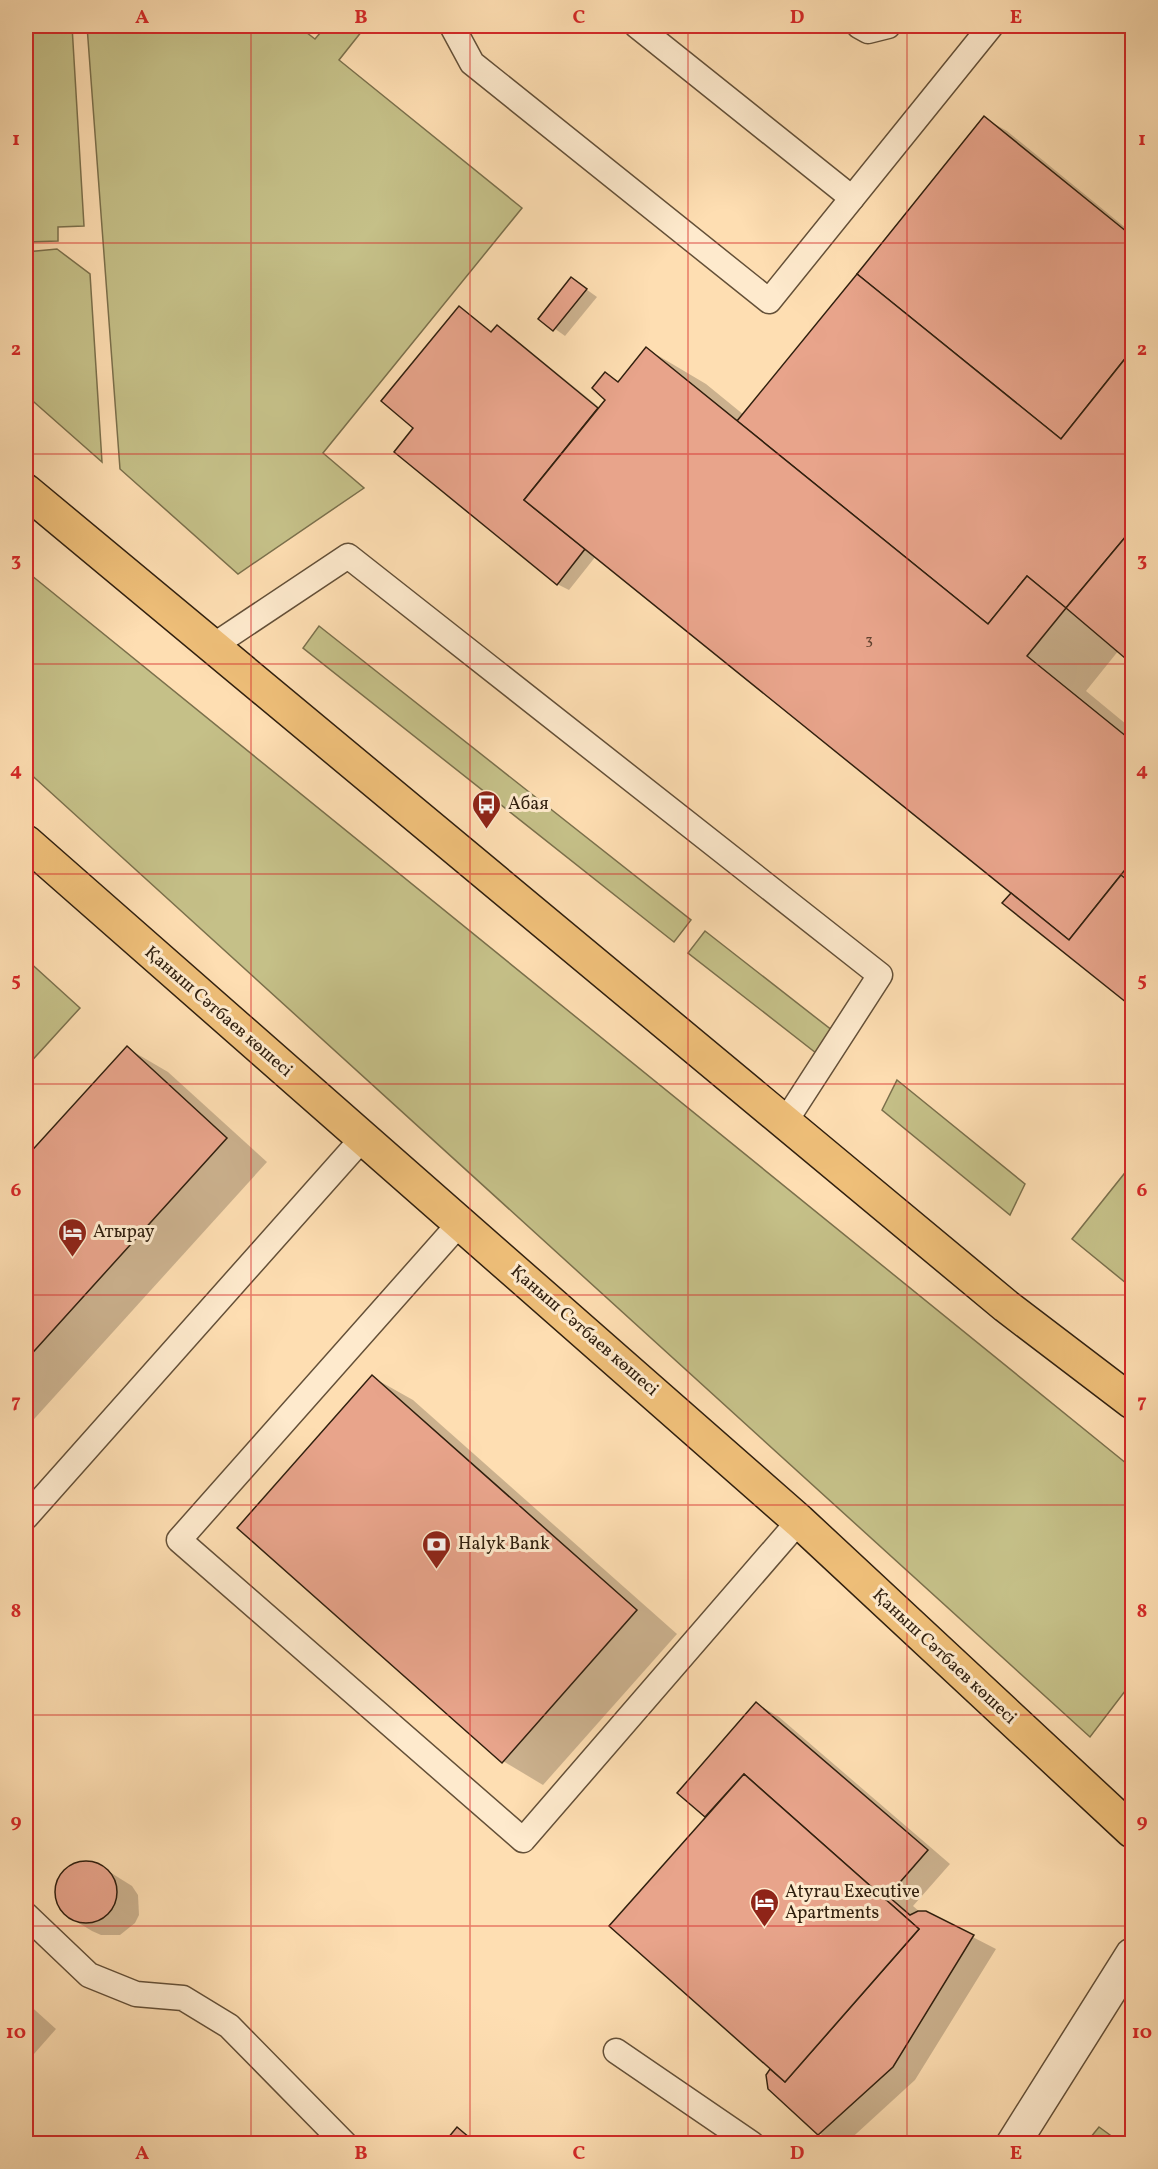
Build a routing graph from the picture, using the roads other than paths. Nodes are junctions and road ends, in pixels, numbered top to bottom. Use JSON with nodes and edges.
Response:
{"nodes":[{"id":1,"x":452,"y":26,"type":"edge"},
{"id":2,"x":637,"y":26,"type":"edge"},
{"id":3,"x":859,"y":26,"type":"edge"},
{"id":4,"x":888,"y":26,"type":"edge"},
{"id":5,"x":991,"y":26,"type":"edge"},
{"id":6,"x":852,"y":198,"type":"junction"},
{"id":7,"x":26,"y":491,"type":"edge"},
{"id":8,"x":213,"y":646,"type":"junction"},
{"id":9,"x":26,"y":842,"type":"edge"},
{"id":10,"x":785,"y":1122,"type":"junction"},
{"id":11,"x":362,"y":1139,"type":"junction"},
{"id":12,"x":460,"y":1223,"type":"junction"},
{"id":13,"x":1132,"y":1402,"type":"edge"},
{"id":14,"x":26,"y":1517,"type":"edge"},
{"id":15,"x":799,"y":1521,"type":"junction"},
{"id":16,"x":1132,"y":1831,"type":"edge"},
{"id":17,"x":26,"y":1915,"type":"edge"},
{"id":18,"x":1132,"y":1955,"type":"edge"},
{"id":19,"x":616,"y":2051,"type":"dead end"},
{"id":20,"x":345,"y":2144,"type":"edge"},
{"id":21,"x":752,"y":2144,"type":"edge"},
{"id":22,"x":1013,"y":2144,"type":"edge"}],
"edges":[{"from":1,"to":6,"type":"lane"},
{"from":2,"to":6,"type":"lane"},
{"from":3,"to":4,"type":"lane"},
{"from":5,"to":6,"type":"lane"},
{"from":7,"to":8,"type":"main road"},
{"from":8,"to":10,"type":"main road"},
{"from":8,"to":10,"type":"lane"},
{"from":9,"to":11,"type":"main road","name":"Қаныш Сәтбаев көшесі"},
{"from":10,"to":13,"type":"main road"},
{"from":11,"to":12,"type":"main road","name":"Қаныш Сәтбаев көшесі"},
{"from":11,"to":14,"type":"lane"},
{"from":12,"to":15,"type":"main road","name":"Қаныш Сәтбаев көшесі"},
{"from":12,"to":15,"type":"lane"},
{"from":15,"to":16,"type":"main road","name":"Қаныш Сәтбаев көшесі"},
{"from":17,"to":20,"type":"lane"},
{"from":18,"to":22,"type":"street"},
{"from":19,"to":21,"type":"lane"}]}
